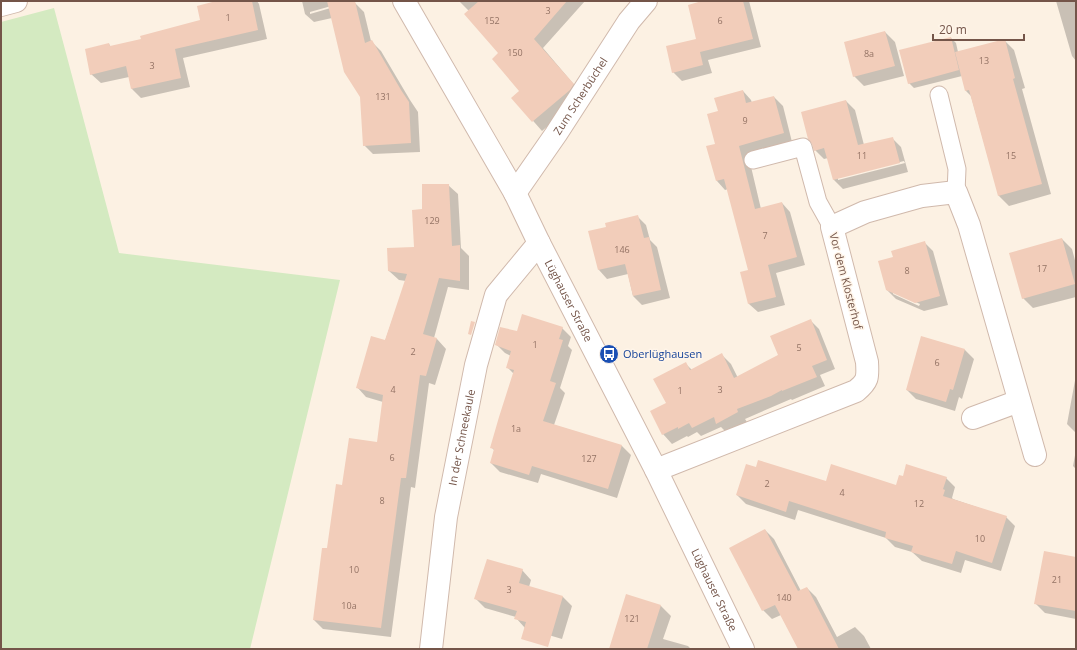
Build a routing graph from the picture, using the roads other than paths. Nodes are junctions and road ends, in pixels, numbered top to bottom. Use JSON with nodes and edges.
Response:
{"nodes":[{"id":1,"x":16,"y":1,"type":"edge"},
{"id":2,"x":404,"y":1,"type":"edge"},
{"id":3,"x":646,"y":1,"type":"edge"},
{"id":4,"x":1,"y":5,"type":"edge"},
{"id":5,"x":938,"y":95,"type":"dead end"},
{"id":6,"x":753,"y":160,"type":"dead end"},
{"id":7,"x":515,"y":192,"type":"junction"},
{"id":8,"x":956,"y":192,"type":"junction"},
{"id":9,"x":832,"y":227,"type":"junction"},
{"id":10,"x":539,"y":243,"type":"junction"},
{"id":11,"x":1019,"y":401,"type":"junction"},
{"id":12,"x":973,"y":418,"type":"dead end"},
{"id":13,"x":1035,"y":455,"type":"dead end"},
{"id":14,"x":656,"y":470,"type":"junction"},
{"id":15,"x":431,"y":649,"type":"edge"},
{"id":16,"x":743,"y":649,"type":"edge"}],
"edges":[{"from":1,"to":4,"type":"street"},
{"from":2,"to":7,"type":"street","name":"Lüghauser Straße"},
{"from":3,"to":7,"type":"street","name":"Zum Scherbüchel"},
{"from":5,"to":8,"type":"lane"},
{"from":6,"to":9,"type":"lane"},
{"from":7,"to":10,"type":"street","name":"Lüghauser Straße"},
{"from":8,"to":9,"type":"street","name":"Vor dem Klosterhof"},
{"from":8,"to":11,"type":"street"},
{"from":9,"to":14,"type":"street","name":"Vor dem Klosterhof"},
{"from":10,"to":14,"type":"street","name":"Lüghauser Straße"},
{"from":10,"to":15,"type":"street","name":"In der Schneekaule"},
{"from":11,"to":12,"type":"street"},
{"from":11,"to":13,"type":"street"},
{"from":14,"to":16,"type":"street","name":"Lüghauser Straße"}]}
